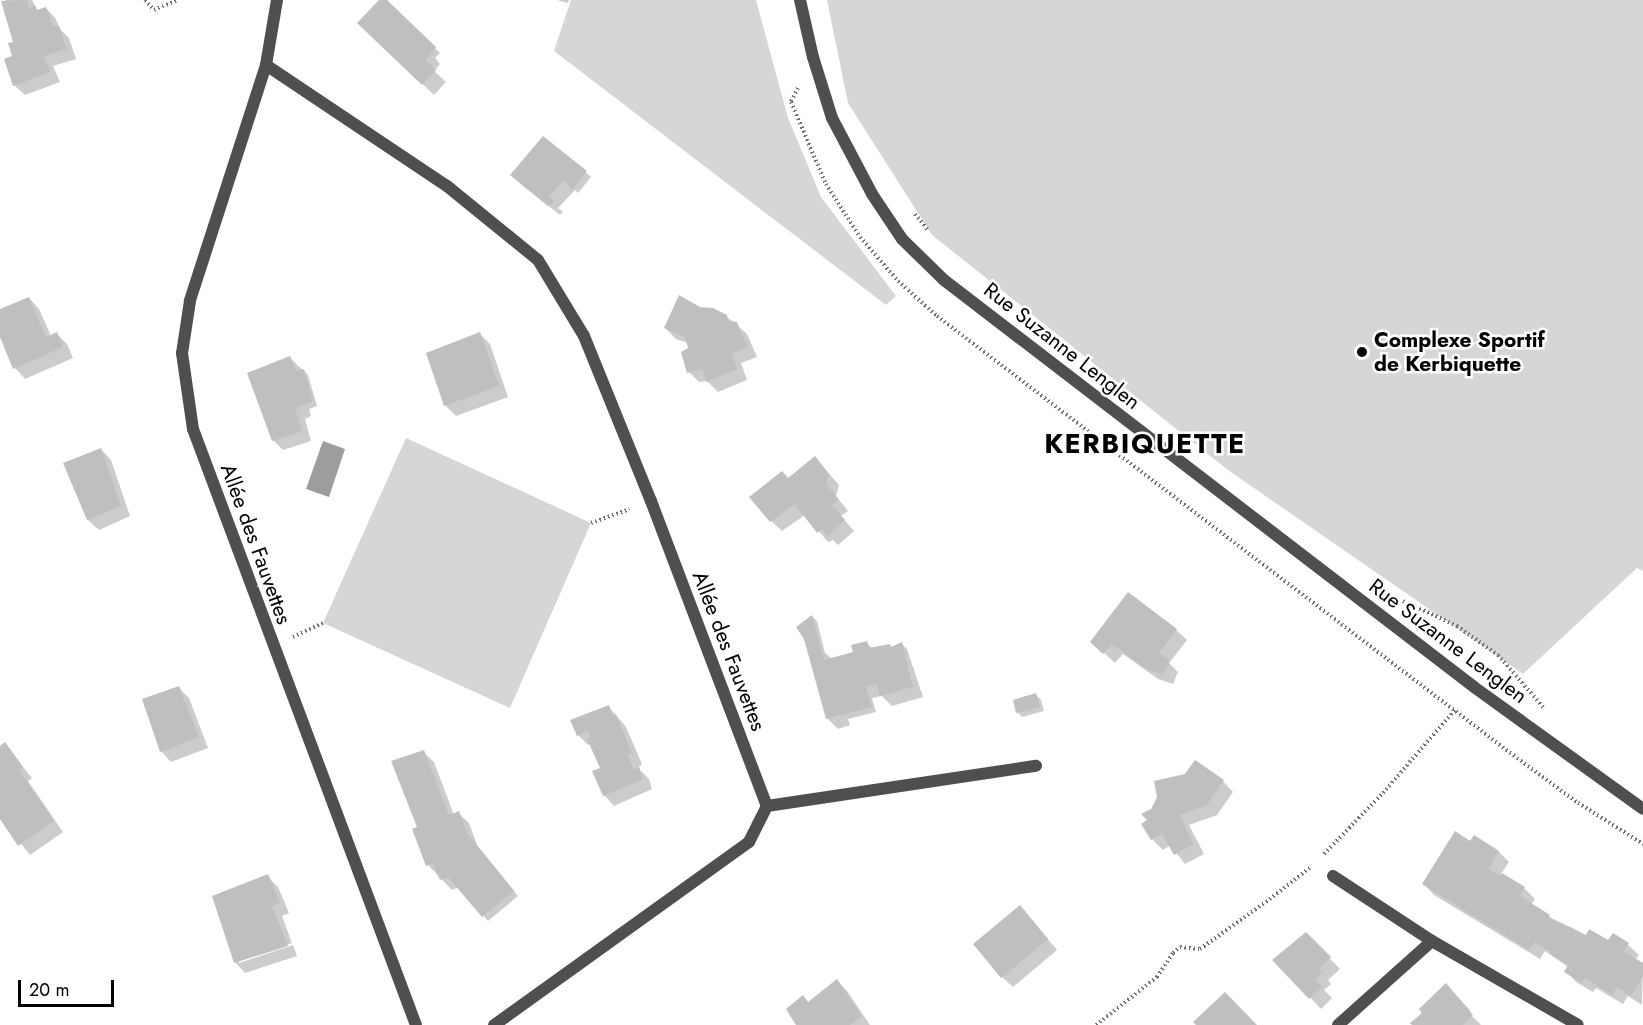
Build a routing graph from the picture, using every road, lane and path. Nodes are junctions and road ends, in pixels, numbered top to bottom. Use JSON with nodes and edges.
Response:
{"nodes":[{"id":1,"x":145,"y":0,"type":"edge"},
{"id":2,"x":178,"y":0,"type":"edge"},
{"id":3,"x":278,"y":0,"type":"edge"},
{"id":4,"x":800,"y":0,"type":"edge"},
{"id":5,"x":266,"y":65,"type":"junction"},
{"id":6,"x":911,"y":209,"type":"dead end"},
{"id":7,"x":934,"y":237,"type":"dead end"},
{"id":8,"x":651,"y":501,"type":"junction"},
{"id":9,"x":591,"y":523,"type":"dead end"},
{"id":10,"x":1399,"y":599,"type":"dead end"},
{"id":11,"x":323,"y":623,"type":"dead end"},
{"id":12,"x":273,"y":646,"type":"junction"},
{"id":13,"x":1543,"y":708,"type":"dead end"},
{"id":14,"x":1455,"y":710,"type":"dead end"},
{"id":15,"x":1036,"y":766,"type":"dead end"},
{"id":16,"x":767,"y":806,"type":"junction"},
{"id":17,"x":1643,"y":809,"type":"edge"},
{"id":18,"x":1333,"y":876,"type":"dead end"},
{"id":19,"x":1432,"y":941,"type":"junction"},
{"id":20,"x":416,"y":1025,"type":"edge"},
{"id":21,"x":494,"y":1025,"type":"edge"},
{"id":22,"x":1096,"y":1025,"type":"edge"},
{"id":23,"x":1338,"y":1025,"type":"edge"},
{"id":24,"x":1578,"y":1025,"type":"edge"}],
"edges":[{"from":1,"to":2,"type":"path"},
{"from":3,"to":5,"type":"street","name":"Allée des Fauvettes"},
{"from":4,"to":17,"type":"street","name":"Rue Suzanne Lenglen"},
{"from":5,"to":8,"type":"street","name":"Allée des Fauvettes"},
{"from":5,"to":12,"type":"street","name":"Allée des Fauvettes"},
{"from":6,"to":7,"type":"path"},
{"from":8,"to":9,"type":"path"},
{"from":8,"to":16,"type":"street","name":"Allée des Fauvettes"},
{"from":10,"to":13,"type":"path"},
{"from":11,"to":12,"type":"path"},
{"from":12,"to":20,"type":"street","name":"Allée des Fauvettes"},
{"from":14,"to":22,"type":"path"},
{"from":15,"to":16,"type":"street"},
{"from":16,"to":21,"type":"street"},
{"from":18,"to":19,"type":"street"},
{"from":19,"to":23,"type":"street"},
{"from":19,"to":24,"type":"street"}]}
